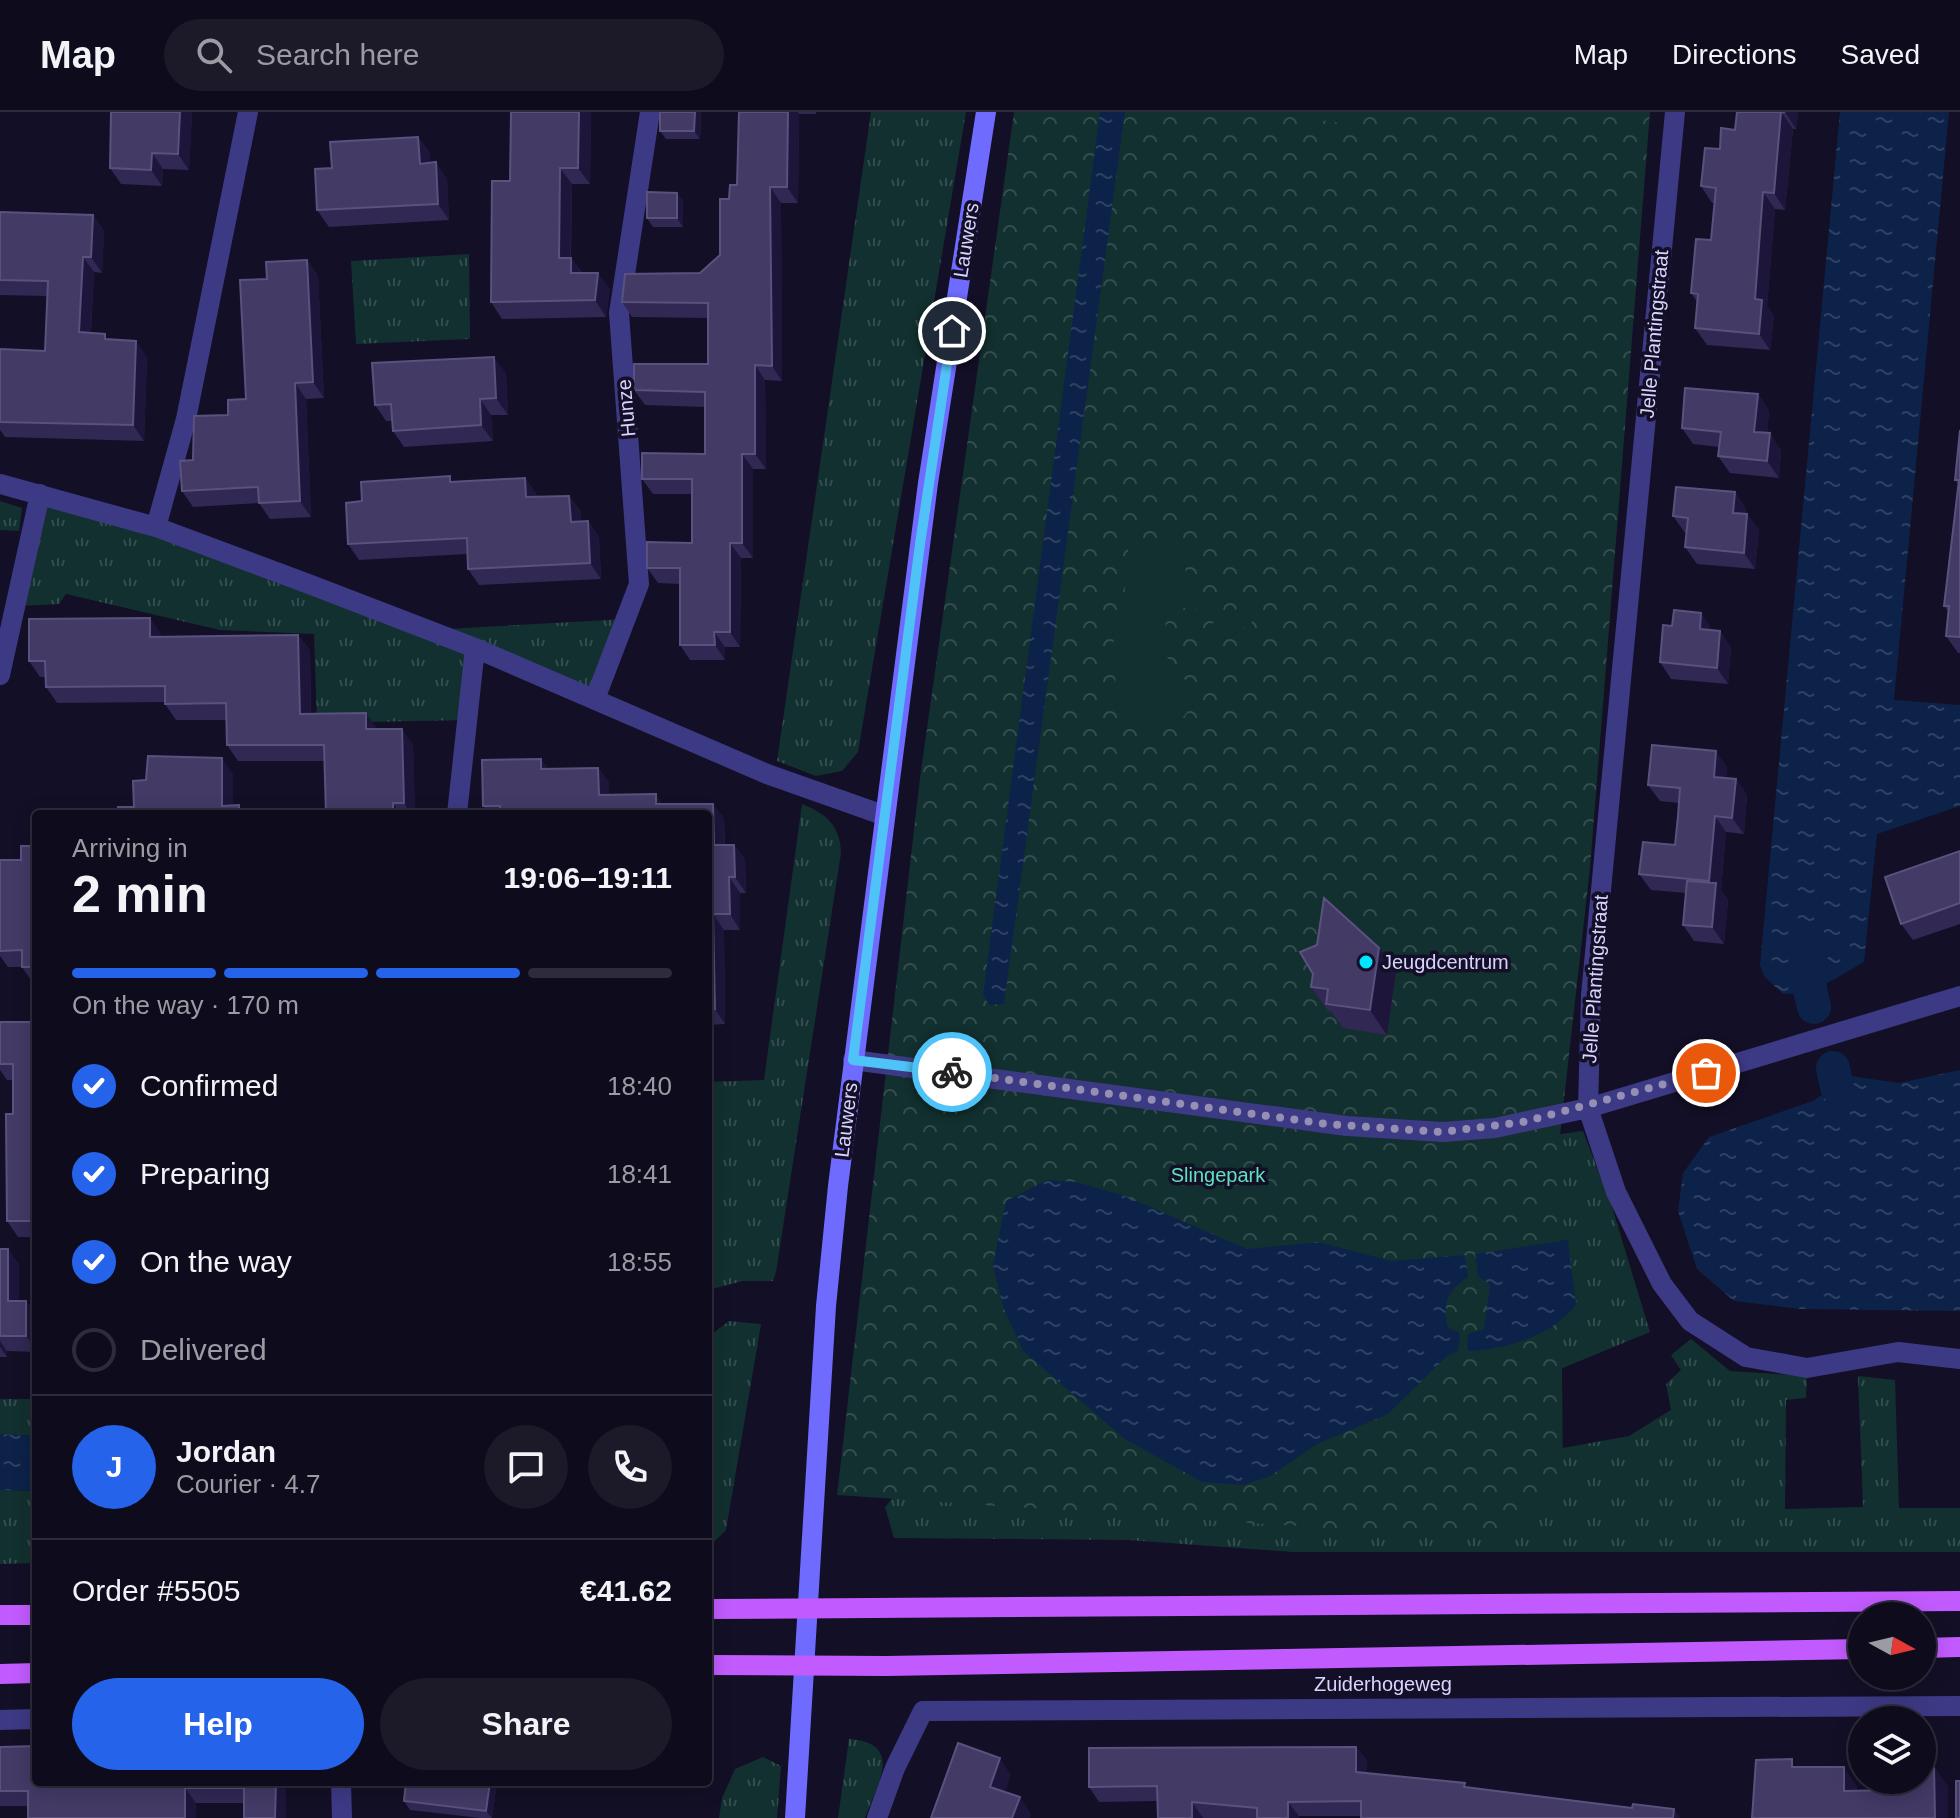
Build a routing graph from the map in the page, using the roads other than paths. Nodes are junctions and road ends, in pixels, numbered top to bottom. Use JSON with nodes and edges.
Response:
{"nodes":[{"id":1,"x":248,"y":112,"type":"edge"},
{"id":2,"x":650,"y":112,"type":"edge"},
{"id":3,"x":986,"y":112,"type":"edge"},
{"id":4,"x":1675,"y":112,"type":"edge"},
{"id":5,"x":0,"y":484,"type":"edge"},
{"id":6,"x":40,"y":494,"type":"junction"},
{"id":7,"x":156,"y":527,"type":"junction"},
{"id":8,"x":475,"y":648,"type":"junction"},
{"id":9,"x":0,"y":675,"type":"edge"},
{"id":10,"x":595,"y":699,"type":"junction"},
{"id":11,"x":457,"y":810,"type":"edge"},
{"id":12,"x":883,"y":815,"type":"junction"},
{"id":13,"x":1960,"y":996,"type":"edge"},
{"id":14,"x":853,"y":1060,"type":"junction"},
{"id":15,"x":1588,"y":1108,"type":"junction"},
{"id":16,"x":1960,"y":1359,"type":"edge"},
{"id":17,"x":1960,"y":1601,"type":"edge"},
{"id":18,"x":809,"y":1608,"type":"junction"},
{"id":19,"x":712,"y":1609,"type":"edge"},
{"id":20,"x":0,"y":1615,"type":"edge"},
{"id":21,"x":32,"y":1615,"type":"edge"},
{"id":22,"x":1960,"y":1647,"type":"edge"},
{"id":23,"x":1936,"y":1648,"type":"edge"},
{"id":24,"x":1848,"y":1649,"type":"edge"},
{"id":25,"x":806,"y":1663,"type":"junction"},
{"id":26,"x":712,"y":1665,"type":"edge"},
{"id":27,"x":32,"y":1673,"type":"edge"},
{"id":28,"x":0,"y":1674,"type":"edge"},
{"id":29,"x":1960,"y":1706,"type":"edge"},
{"id":30,"x":32,"y":1719,"type":"edge"},
{"id":31,"x":0,"y":1720,"type":"edge"},
{"id":32,"x":341,"y":1786,"type":"edge"},
{"id":33,"x":342,"y":1818,"type":"edge"},
{"id":34,"x":795,"y":1818,"type":"edge"},
{"id":35,"x":877,"y":1818,"type":"edge"}],
"edges":[{"from":1,"to":7,"type":"street"},
{"from":2,"to":10,"type":"street","name":"Hunze"},
{"from":3,"to":12,"type":"street","name":"Lauwers"},
{"from":4,"to":15,"type":"street","name":"Jelle Plantingstraat"},
{"from":5,"to":6,"type":"street"},
{"from":6,"to":7,"type":"street"},
{"from":6,"to":9,"type":"street"},
{"from":7,"to":8,"type":"street"},
{"from":8,"to":10,"type":"street"},
{"from":8,"to":11,"type":"street"},
{"from":10,"to":12,"type":"street"},
{"from":12,"to":14,"type":"street","name":"Lauwers"},
{"from":13,"to":15,"type":"street"},
{"from":14,"to":15,"type":"street"},
{"from":14,"to":18,"type":"street","name":"Lauwers"},
{"from":15,"to":16,"type":"street","name":"Jelle Plantingstraat"},
{"from":17,"to":18,"type":"main road"},
{"from":18,"to":19,"type":"main road"},
{"from":18,"to":25,"type":"street"},
{"from":20,"to":21,"type":"main road"},
{"from":22,"to":23,"type":"main road"},
{"from":24,"to":25,"type":"main road","name":"Zuiderhogeweg"},
{"from":25,"to":26,"type":"main road","name":"Zuiderhogeweg"},
{"from":25,"to":34,"type":"street"},
{"from":27,"to":28,"type":"main road"},
{"from":29,"to":35,"type":"street","name":"Zuiderhogeweg"},
{"from":30,"to":31,"type":"street"},
{"from":32,"to":33,"type":"street"}]}
